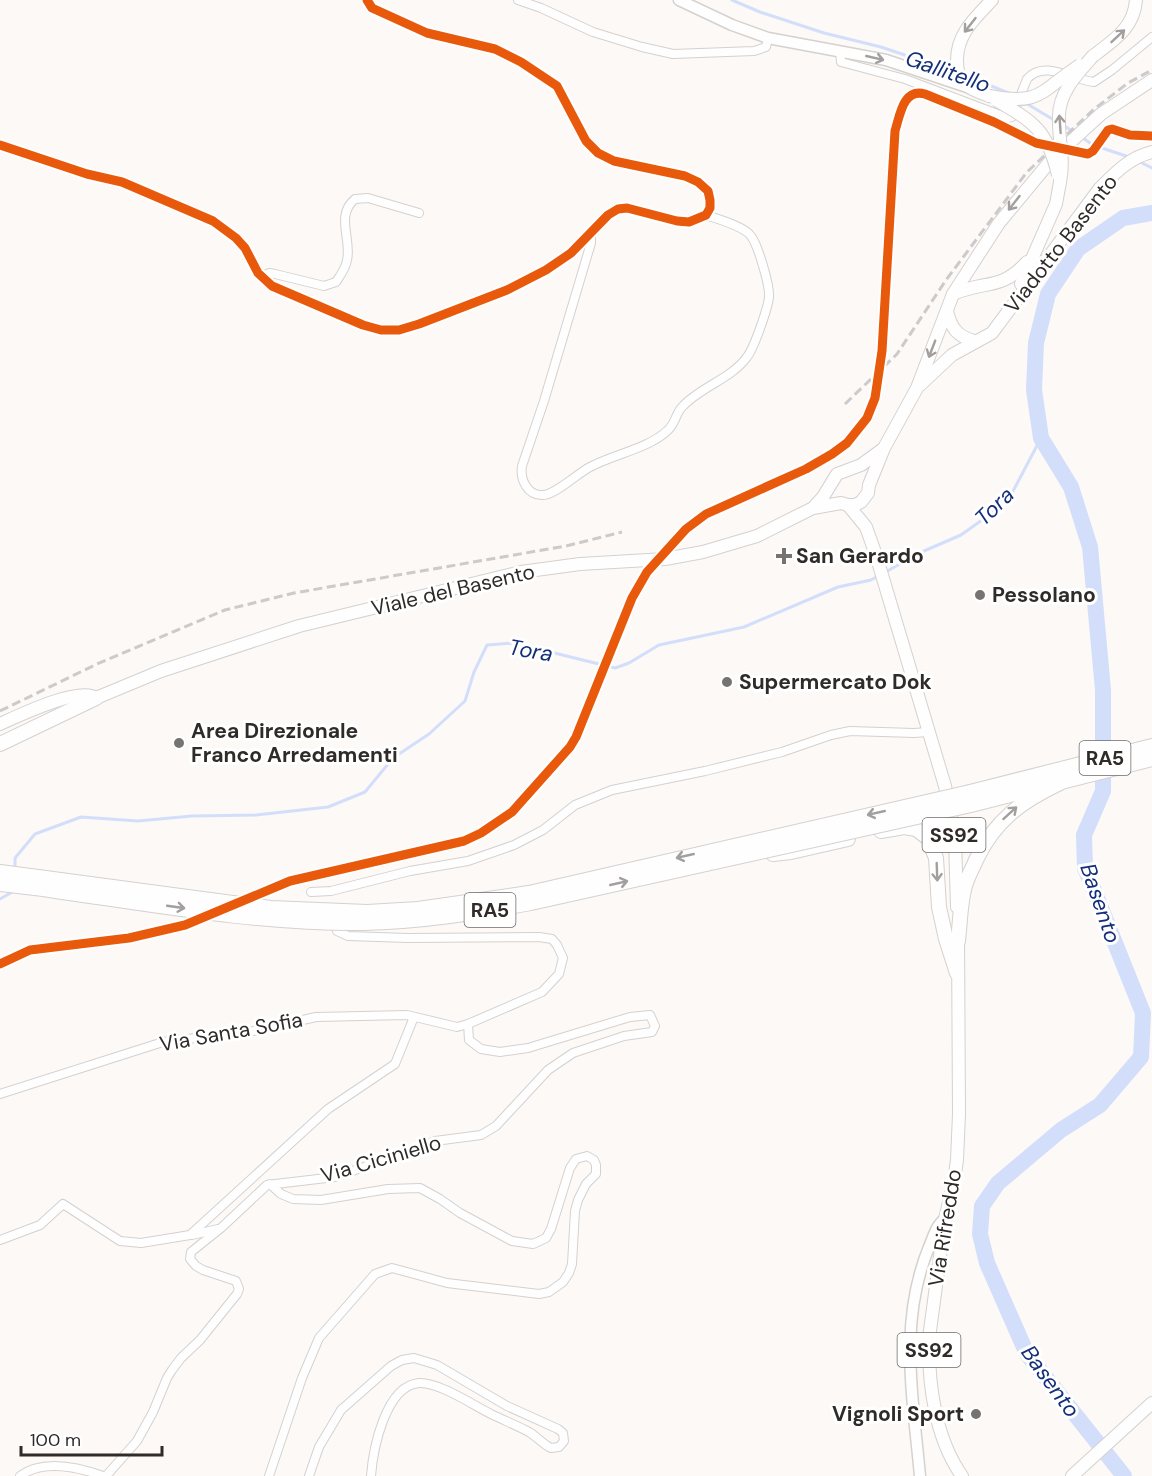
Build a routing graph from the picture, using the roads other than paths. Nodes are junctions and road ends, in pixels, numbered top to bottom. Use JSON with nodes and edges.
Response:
{"nodes":[{"id":1,"x":367,"y":0,"type":"edge"},
{"id":2,"x":518,"y":0,"type":"edge"},
{"id":3,"x":679,"y":0,"type":"edge"},
{"id":4,"x":992,"y":0,"type":"edge"},
{"id":5,"x":1137,"y":3,"type":"edge"},
{"id":6,"x":768,"y":38,"type":"junction"},
{"id":7,"x":1152,"y":38,"type":"edge"},
{"id":8,"x":840,"y":51,"type":"junction"},
{"id":9,"x":1094,"y":56,"type":"junction"},
{"id":10,"x":1152,"y":80,"type":"edge"},
{"id":11,"x":971,"y":88,"type":"junction"},
{"id":12,"x":989,"y":96,"type":"junction"},
{"id":13,"x":0,"y":145,"type":"edge"},
{"id":14,"x":1152,"y":152,"type":"edge"},
{"id":15,"x":1060,"y":182,"type":"junction"},
{"id":16,"x":419,"y":213,"type":"dead end"},
{"id":17,"x":706,"y":215,"type":"junction"},
{"id":18,"x":591,"y":234,"type":"junction"},
{"id":19,"x":1032,"y":256,"type":"junction"},
{"id":20,"x":261,"y":277,"type":"junction"},
{"id":21,"x":954,"y":294,"type":"junction"},
{"id":22,"x":1016,"y":300,"type":"junction"},
{"id":23,"x":946,"y":310,"type":"junction"},
{"id":24,"x":974,"y":341,"type":"junction"},
{"id":25,"x":917,"y":388,"type":"junction"},
{"id":26,"x":884,"y":448,"type":"junction"},
{"id":27,"x":852,"y":469,"type":"junction"},
{"id":28,"x":832,"y":483,"type":"junction"},
{"id":29,"x":868,"y":491,"type":"junction"},
{"id":30,"x":844,"y":504,"type":"junction"},
{"id":31,"x":813,"y":508,"type":"junction"},
{"id":32,"x":866,"y":527,"type":"junction"},
{"id":33,"x":96,"y":698,"type":"junction"},
{"id":34,"x":0,"y":724,"type":"edge"},
{"id":35,"x":928,"y":732,"type":"junction"},
{"id":36,"x":0,"y":744,"type":"edge"},
{"id":37,"x":1152,"y":746,"type":"edge"},
{"id":38,"x":1152,"y":759,"type":"edge"},
{"id":39,"x":1060,"y":777,"type":"junction"},
{"id":40,"x":970,"y":798,"type":"junction"},
{"id":41,"x":744,"y":856,"type":"junction"},
{"id":42,"x":2,"y":875,"type":"edge"},
{"id":43,"x":325,"y":905,"type":"dead end"},
{"id":44,"x":337,"y":931,"type":"dead end"},
{"id":45,"x":958,"y":941,"type":"junction"},
{"id":46,"x":957,"y":974,"type":"junction"},
{"id":47,"x":414,"y":1017,"type":"junction"},
{"id":48,"x":468,"y":1024,"type":"junction"},
{"id":49,"x":0,"y":1094,"type":"edge"},
{"id":50,"x":270,"y":1184,"type":"junction"},
{"id":51,"x":945,"y":1219,"type":"junction"},
{"id":52,"x":221,"y":1228,"type":"junction"},
{"id":53,"x":190,"y":1235,"type":"junction"},
{"id":54,"x":0,"y":1240,"type":"edge"},
{"id":55,"x":1152,"y":1403,"type":"edge"},
{"id":56,"x":20,"y":1476,"type":"edge"},
{"id":57,"x":105,"y":1476,"type":"edge"},
{"id":58,"x":269,"y":1476,"type":"edge"},
{"id":59,"x":309,"y":1476,"type":"edge"},
{"id":60,"x":371,"y":1476,"type":"edge"},
{"id":61,"x":920,"y":1476,"type":"edge"},
{"id":62,"x":962,"y":1476,"type":"edge"},
{"id":63,"x":1072,"y":1476,"type":"edge"}],
"edges":[{"from":1,"to":17,"type":"street"},
{"from":2,"to":6,"type":"street"},
{"from":3,"to":6,"type":"street"},
{"from":4,"to":11,"type":"main road","one_way":true},
{"from":9,"to":5,"type":"main road","one_way":true},
{"from":6,"to":8,"type":"street"},
{"from":7,"to":8,"type":"street","bridge":true},
{"from":8,"to":11,"type":"street","one_way":true},
{"from":9,"to":12,"type":"main road","bridge":true},
{"from":15,"to":9,"type":"main road","one_way":true,"bridge":true},
{"from":10,"to":21,"type":"main road","one_way":true,"bridge":true},
{"from":11,"to":12,"type":"main road"},
{"from":12,"to":15,"type":"main road","bridge":true},
{"from":13,"to":20,"type":"street"},
{"from":14,"to":22,"type":"main road","name":"Viadotto Basento"},
{"from":15,"to":19,"type":"main road"},
{"from":16,"to":20,"type":"street"},
{"from":17,"to":18,"type":"street"},
{"from":17,"to":18,"type":"street"},
{"from":18,"to":20,"type":"street"},
{"from":19,"to":21,"type":"main road"},
{"from":19,"to":22,"type":"main road"},
{"from":21,"to":23,"type":"main road"},
{"from":22,"to":24,"type":"main road","name":"Viadotto Basento"},
{"from":23,"to":24,"type":"main road"},
{"from":23,"to":25,"type":"main road","one_way":true},
{"from":24,"to":25,"type":"main road"},
{"from":25,"to":26,"type":"main road"},
{"from":26,"to":27,"type":"main road"},
{"from":26,"to":29,"type":"main road"},
{"from":27,"to":28,"type":"main road"},
{"from":27,"to":29,"type":"main road"},
{"from":28,"to":30,"type":"main road"},
{"from":28,"to":31,"type":"main road"},
{"from":29,"to":30,"type":"main road"},
{"from":29,"to":32,"type":"main road","number":"SS92"},
{"from":30,"to":31,"type":"main road"},
{"from":30,"to":32,"type":"main road","number":"SS92"},
{"from":31,"to":33,"type":"main road","name":"Viale del Basento"},
{"from":32,"to":35,"type":"main road","number":"SS92"},
{"from":33,"to":34,"type":"main road"},
{"from":33,"to":36,"type":"highway"},
{"from":35,"to":43,"type":"street"},
{"from":35,"to":45,"type":"main road","number":"SS92"},
{"from":37,"to":39,"type":"highway","number":"RA5"},
{"from":38,"to":39,"type":"highway","number":"RA5"},
{"from":39,"to":40,"type":"highway","number":"RA5"},
{"from":45,"to":39,"type":"highway","one_way":true},
{"from":40,"to":41,"type":"highway","number":"RA5","bridge":true},
{"from":40,"to":42,"type":"highway","number":"RA5","one_way":true,"bridge":true},
{"from":42,"to":41,"type":"highway","number":"RA5","one_way":true,"bridge":true},
{"from":41,"to":46,"type":"highway","one_way":true},
{"from":44,"to":48,"type":"street"},
{"from":45,"to":46,"type":"main road","number":"SS92"},
{"from":46,"to":51,"type":"main road","name":"Via Rifreddo","number":"SS92"},
{"from":47,"to":48,"type":"street","name":"Via Santa Sofia"},
{"from":47,"to":49,"type":"street","name":"Via Santa Sofia"},
{"from":47,"to":53,"type":"street"},
{"from":48,"to":50,"type":"street","name":"Via Ciciniello"},
{"from":50,"to":52,"type":"street"},
{"from":50,"to":58,"type":"street","name":"Via Ciciniello"},
{"from":51,"to":61,"type":"street"},
{"from":51,"to":62,"type":"main road","name":"Via Rifreddo","number":"SS92"},
{"from":52,"to":53,"type":"street"},
{"from":52,"to":57,"type":"street"},
{"from":53,"to":54,"type":"street"},
{"from":55,"to":63,"type":"main road"},
{"from":56,"to":57,"type":"street"},
{"from":59,"to":60,"type":"street"}]}
